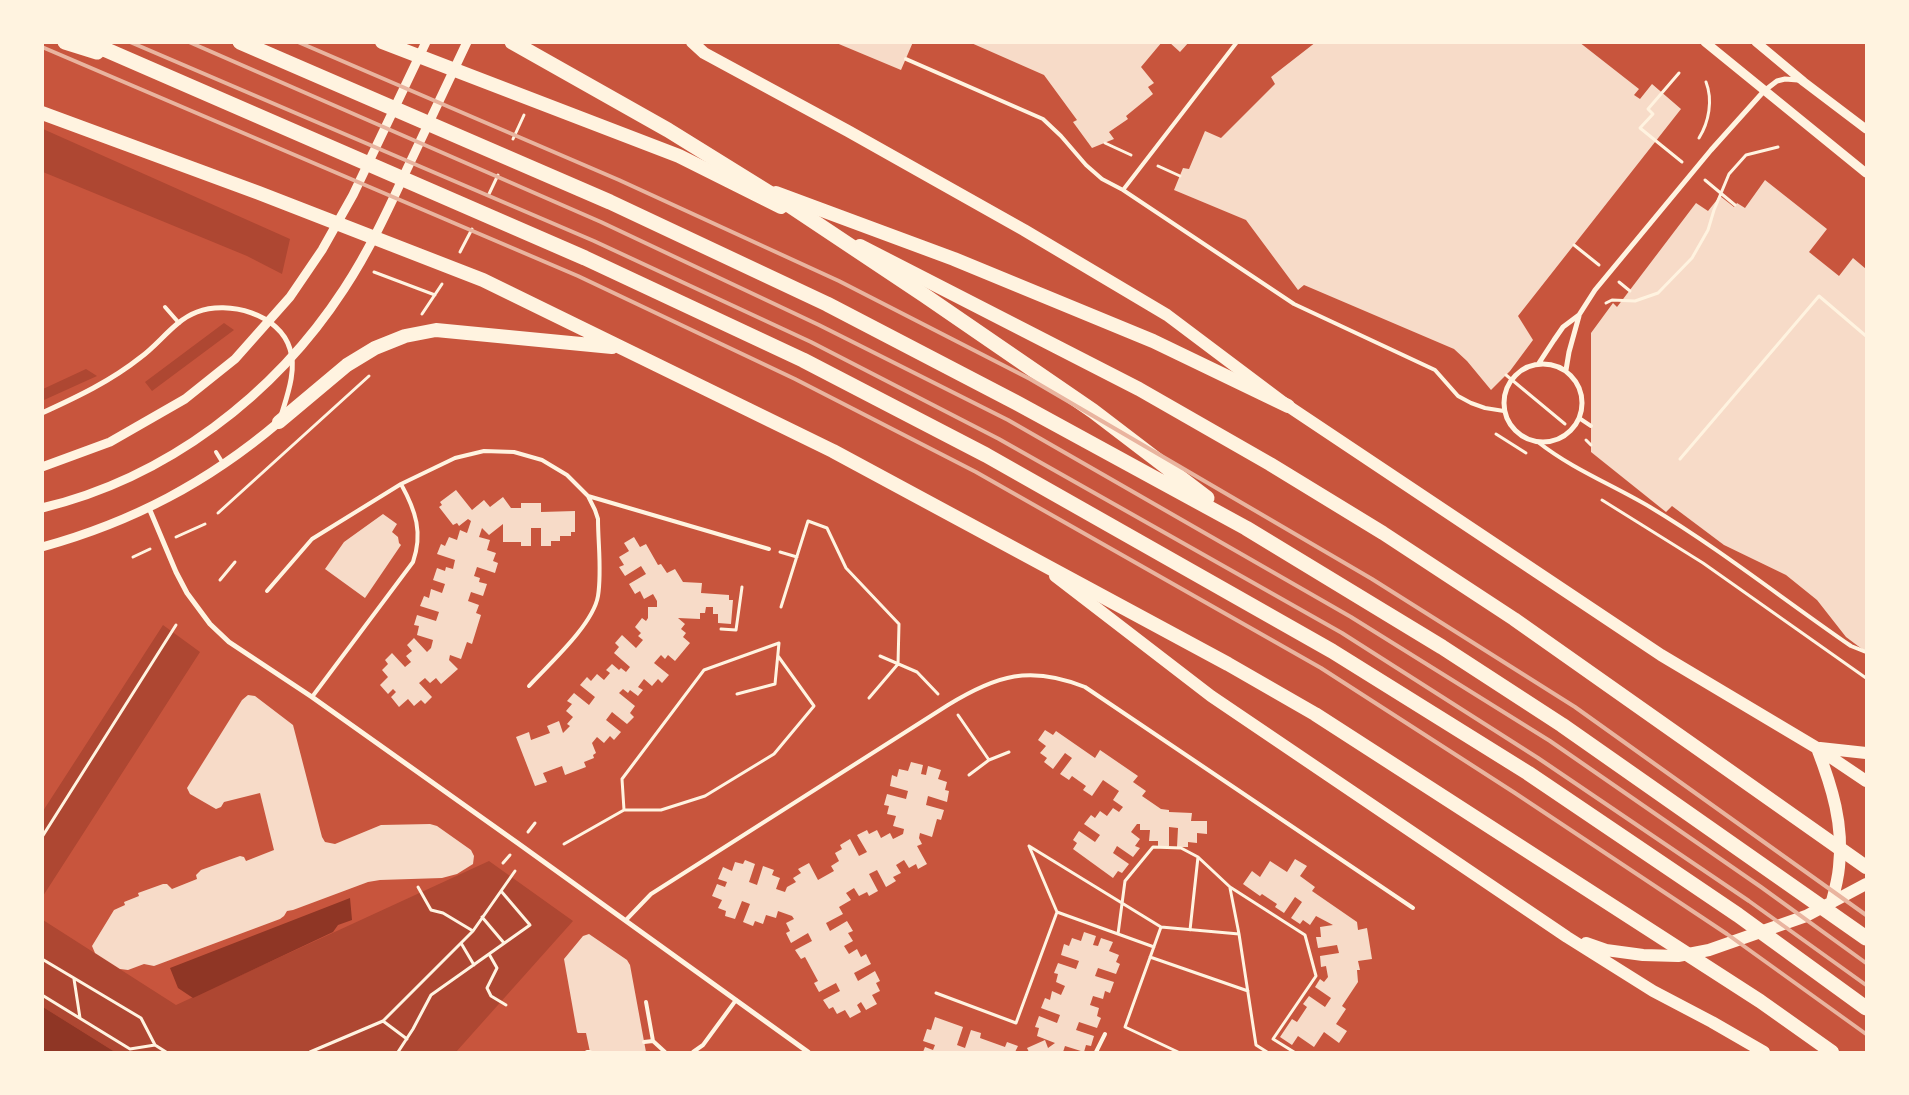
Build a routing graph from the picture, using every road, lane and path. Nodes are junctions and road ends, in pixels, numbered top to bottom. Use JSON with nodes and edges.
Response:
{"nodes":[{"id":1,"x":65,"y":42,"type":"edge"},
{"id":2,"x":88,"y":42,"type":"edge"},
{"id":3,"x":240,"y":42,"type":"edge"},
{"id":4,"x":382,"y":42,"type":"edge"},
{"id":5,"x":426,"y":42,"type":"edge"},
{"id":6,"x":467,"y":42,"type":"edge"},
{"id":7,"x":512,"y":42,"type":"edge"},
{"id":8,"x":692,"y":42,"type":"edge"},
{"id":9,"x":1237,"y":42,"type":"edge"},
{"id":10,"x":1705,"y":42,"type":"edge"},
{"id":11,"x":1756,"y":42,"type":"edge"},
{"id":12,"x":906,"y":59,"type":"dead end"},
{"id":13,"x":141,"y":65,"type":"junction"},
{"id":14,"x":1678,"y":73,"type":"dead end"},
{"id":15,"x":1706,"y":82,"type":"dead end"},
{"id":16,"x":1804,"y":82,"type":"junction"},
{"id":17,"x":1764,"y":91,"type":"junction"},
{"id":18,"x":525,"y":112,"type":"dead end"},
{"id":19,"x":42,"y":113,"type":"edge"},
{"id":20,"x":1640,"y":128,"type":"dead end"},
{"id":21,"x":1866,"y":129,"type":"edge"},
{"id":22,"x":1694,"y":145,"type":"dead end"},
{"id":23,"x":510,"y":147,"type":"dead end"},
{"id":24,"x":1778,"y":147,"type":"dead end"},
{"id":25,"x":679,"y":156,"type":"junction"},
{"id":26,"x":1682,"y":160,"type":"dead end"},
{"id":27,"x":1675,"y":168,"type":"dead end"},
{"id":28,"x":498,"y":173,"type":"dead end"},
{"id":29,"x":1866,"y":173,"type":"edge"},
{"id":30,"x":1123,"y":190,"type":"junction"},
{"id":31,"x":487,"y":197,"type":"dead end"},
{"id":32,"x":476,"y":221,"type":"dead end"},
{"id":33,"x":1602,"y":257,"type":"dead end"},
{"id":34,"x":456,"y":259,"type":"dead end"},
{"id":35,"x":1596,"y":264,"type":"dead end"},
{"id":36,"x":374,"y":272,"type":"dead end"},
{"id":37,"x":444,"y":280,"type":"dead end"},
{"id":38,"x":435,"y":295,"type":"junction"},
{"id":39,"x":1600,"y":305,"type":"dead end"},
{"id":40,"x":165,"y":307,"type":"dead end"},
{"id":41,"x":1579,"y":315,"type":"junction"},
{"id":42,"x":417,"y":320,"type":"dead end"},
{"id":43,"x":180,"y":323,"type":"junction"},
{"id":44,"x":1866,"y":336,"type":"edge"},
{"id":45,"x":624,"y":348,"type":"junction"},
{"id":46,"x":1539,"y":363,"type":"junction"},
{"id":47,"x":1566,"y":370,"type":"junction"},
{"id":48,"x":374,"y":371,"type":"dead end"},
{"id":49,"x":1506,"y":375,"type":"dead end"},
{"id":50,"x":1288,"y":406,"type":"junction"},
{"id":51,"x":1504,"y":411,"type":"junction"},
{"id":52,"x":42,"y":414,"type":"edge"},
{"id":53,"x":1580,"y":418,"type":"junction"},
{"id":54,"x":279,"y":422,"type":"junction"},
{"id":55,"x":1591,"y":426,"type":"dead end"},
{"id":56,"x":1570,"y":427,"type":"dead end"},
{"id":57,"x":1496,"y":434,"type":"dead end"},
{"id":58,"x":1584,"y":439,"type":"dead end"},
{"id":59,"x":1538,"y":442,"type":"junction"},
{"id":60,"x":1591,"y":445,"type":"dead end"},
{"id":61,"x":216,"y":452,"type":"dead end"},
{"id":62,"x":1530,"y":455,"type":"dead end"},
{"id":63,"x":1680,"y":459,"type":"dead end"},
{"id":64,"x":224,"y":464,"type":"junction"},
{"id":65,"x":42,"y":467,"type":"edge"},
{"id":66,"x":401,"y":484,"type":"junction"},
{"id":67,"x":588,"y":496,"type":"junction"},
{"id":68,"x":1597,"y":497,"type":"dead end"},
{"id":69,"x":42,"y":508,"type":"edge"},
{"id":70,"x":149,"y":508,"type":"junction"},
{"id":71,"x":218,"y":513,"type":"dead end"},
{"id":72,"x":1246,"y":528,"type":"junction"},
{"id":73,"x":42,"y":547,"type":"edge"},
{"id":74,"x":769,"y":549,"type":"dead end"},
{"id":75,"x":1032,"y":558,"type":"junction"},
{"id":76,"x":235,"y":562,"type":"dead end"},
{"id":77,"x":220,"y":580,"type":"dead end"},
{"id":78,"x":742,"y":587,"type":"dead end"},
{"id":79,"x":268,"y":591,"type":"dead end"},
{"id":80,"x":780,"y":607,"type":"dead end"},
{"id":81,"x":176,"y":625,"type":"dead end"},
{"id":82,"x":722,"y":629,"type":"dead end"},
{"id":83,"x":1866,"y":652,"type":"edge"},
{"id":84,"x":778,"y":656,"type":"junction"},
{"id":85,"x":880,"y":656,"type":"dead end"},
{"id":86,"x":898,"y":664,"type":"junction"},
{"id":87,"x":1866,"y":678,"type":"edge"},
{"id":88,"x":529,"y":686,"type":"dead end"},
{"id":89,"x":737,"y":694,"type":"dead end"},
{"id":90,"x":312,"y":697,"type":"junction"},
{"id":91,"x":869,"y":698,"type":"dead end"},
{"id":92,"x":948,"y":705,"type":"junction"},
{"id":93,"x":1817,"y":748,"type":"junction"},
{"id":94,"x":1009,"y":752,"type":"dead end"},
{"id":95,"x":1866,"y":753,"type":"edge"},
{"id":96,"x":989,"y":760,"type":"junction"},
{"id":97,"x":969,"y":775,"type":"dead end"},
{"id":98,"x":1866,"y":781,"type":"edge"},
{"id":99,"x":624,"y":810,"type":"junction"},
{"id":100,"x":42,"y":837,"type":"edge"},
{"id":101,"x":564,"y":844,"type":"dead end"},
{"id":102,"x":1198,"y":857,"type":"junction"},
{"id":103,"x":1866,"y":867,"type":"edge"},
{"id":104,"x":515,"y":871,"type":"dead end"},
{"id":105,"x":1866,"y":884,"type":"edge"},
{"id":106,"x":418,"y":886,"type":"dead end"},
{"id":107,"x":1230,"y":887,"type":"junction"},
{"id":108,"x":501,"y":891,"type":"junction"},
{"id":109,"x":1832,"y":901,"type":"junction"},
{"id":110,"x":1122,"y":903,"type":"junction"},
{"id":111,"x":1413,"y":908,"type":"dead end"},
{"id":112,"x":1056,"y":912,"type":"junction"},
{"id":113,"x":482,"y":917,"type":"junction"},
{"id":114,"x":626,"y":920,"type":"junction"},
{"id":115,"x":1160,"y":927,"type":"junction"},
{"id":116,"x":1190,"y":930,"type":"junction"},
{"id":117,"x":472,"y":931,"type":"junction"},
{"id":118,"x":1118,"y":934,"type":"junction"},
{"id":119,"x":1239,"y":934,"type":"junction"},
{"id":120,"x":1567,"y":937,"type":"junction"},
{"id":121,"x":1866,"y":938,"type":"edge"},
{"id":122,"x":461,"y":943,"type":"junction"},
{"id":123,"x":505,"y":944,"type":"junction"},
{"id":124,"x":1154,"y":947,"type":"junction"},
{"id":125,"x":489,"y":954,"type":"junction"},
{"id":126,"x":1150,"y":957,"type":"junction"},
{"id":127,"x":42,"y":959,"type":"edge"},
{"id":128,"x":474,"y":965,"type":"junction"},
{"id":129,"x":74,"y":978,"type":"junction"},
{"id":130,"x":1248,"y":991,"type":"junction"},
{"id":131,"x":936,"y":993,"type":"dead end"},
{"id":132,"x":42,"y":995,"type":"edge"},
{"id":133,"x":736,"y":1000,"type":"junction"},
{"id":134,"x":646,"y":1002,"type":"dead end"},
{"id":135,"x":506,"y":1005,"type":"dead end"},
{"id":136,"x":1866,"y":1008,"type":"edge"},
{"id":137,"x":80,"y":1018,"type":"junction"},
{"id":138,"x":383,"y":1021,"type":"junction"},
{"id":139,"x":1105,"y":1034,"type":"dead end"},
{"id":140,"x":407,"y":1039,"type":"junction"},
{"id":141,"x":653,"y":1041,"type":"junction"},
{"id":142,"x":644,"y":1042,"type":"dead end"},
{"id":143,"x":155,"y":1046,"type":"junction"},
{"id":144,"x":166,"y":1052,"type":"edge"},
{"id":145,"x":310,"y":1052,"type":"edge"},
{"id":146,"x":398,"y":1052,"type":"edge"},
{"id":147,"x":665,"y":1052,"type":"edge"},
{"id":148,"x":693,"y":1052,"type":"edge"},
{"id":149,"x":808,"y":1052,"type":"edge"},
{"id":150,"x":1096,"y":1052,"type":"edge"},
{"id":151,"x":1178,"y":1052,"type":"edge"},
{"id":152,"x":1267,"y":1052,"type":"edge"},
{"id":153,"x":1294,"y":1052,"type":"edge"},
{"id":154,"x":1764,"y":1052,"type":"edge"},
{"id":155,"x":1832,"y":1052,"type":"edge"}],
"edges":[{"from":1,"to":13,"type":"highway"},
{"from":2,"to":13,"type":"highway"},
{"from":3,"to":72,"type":"highway"},
{"from":4,"to":25,"type":"highway"},
{"from":5,"to":65,"type":"street"},
{"from":6,"to":69,"type":"street"},
{"from":7,"to":72,"type":"highway"},
{"from":8,"to":50,"type":"main road"},
{"from":9,"to":30,"type":"lane"},
{"from":10,"to":17,"type":"street"},
{"from":11,"to":16,"type":"street"},
{"from":12,"to":30,"type":"lane"},
{"from":13,"to":136,"type":"highway"},
{"from":14,"to":20,"type":"path"},
{"from":15,"to":22,"type":"path"},
{"from":16,"to":17,"type":"street"},
{"from":16,"to":21,"type":"street"},
{"from":17,"to":29,"type":"street"},
{"from":17,"to":41,"type":"street"},
{"from":18,"to":23,"type":"path"},
{"from":19,"to":45,"type":"highway"},
{"from":24,"to":39,"type":"path"},
{"from":25,"to":50,"type":"highway"},
{"from":25,"to":103,"type":"highway"},
{"from":26,"to":27,"type":"path"},
{"from":28,"to":31,"type":"path"},
{"from":30,"to":51,"type":"lane"},
{"from":32,"to":34,"type":"path"},
{"from":33,"to":35,"type":"path"},
{"from":36,"to":38,"type":"path"},
{"from":37,"to":38,"type":"path"},
{"from":38,"to":42,"type":"path"},
{"from":40,"to":43,"type":"lane"},
{"from":41,"to":46,"type":"street"},
{"from":41,"to":47,"type":"street"},
{"from":43,"to":52,"type":"street"},
{"from":43,"to":54,"type":"street"},
{"from":44,"to":63,"type":"path"},
{"from":45,"to":54,"type":"highway"},
{"from":45,"to":75,"type":"highway"},
{"from":46,"to":47,"type":"street"},
{"from":46,"to":51,"type":"street"},
{"from":47,"to":53,"type":"street"},
{"from":48,"to":71,"type":"path"},
{"from":49,"to":56,"type":"path"},
{"from":50,"to":93,"type":"main road"},
{"from":51,"to":59,"type":"street"},
{"from":53,"to":55,"type":"lane"},
{"from":53,"to":59,"type":"street"},
{"from":54,"to":64,"type":"street"},
{"from":57,"to":62,"type":"path"},
{"from":58,"to":60,"type":"path"},
{"from":59,"to":83,"type":"lane"},
{"from":61,"to":64,"type":"lane"},
{"from":64,"to":70,"type":"street"},
{"from":66,"to":67,"type":"lane"},
{"from":66,"to":79,"type":"lane"},
{"from":66,"to":90,"type":"lane"},
{"from":67,"to":74,"type":"lane"},
{"from":67,"to":88,"type":"lane"},
{"from":68,"to":87,"type":"path"},
{"from":70,"to":73,"type":"street"},
{"from":70,"to":90,"type":"street"},
{"from":72,"to":121,"type":"highway"},
{"from":75,"to":120,"type":"main road"},
{"from":75,"to":155,"type":"highway"},
{"from":76,"to":77,"type":"path"},
{"from":78,"to":82,"type":"path"},
{"from":80,"to":86,"type":"path"},
{"from":81,"to":100,"type":"path"},
{"from":84,"to":89,"type":"path"},
{"from":84,"to":99,"type":"path"},
{"from":84,"to":99,"type":"path"},
{"from":85,"to":86,"type":"path"},
{"from":86,"to":91,"type":"path"},
{"from":86,"to":92,"type":"path"},
{"from":90,"to":114,"type":"street"},
{"from":92,"to":96,"type":"path"},
{"from":92,"to":111,"type":"lane"},
{"from":92,"to":114,"type":"lane"},
{"from":93,"to":95,"type":"main road"},
{"from":93,"to":98,"type":"main road"},
{"from":93,"to":109,"type":"main road"},
{"from":94,"to":96,"type":"path"},
{"from":96,"to":97,"type":"path"},
{"from":99,"to":101,"type":"path"},
{"from":102,"to":107,"type":"path"},
{"from":102,"to":110,"type":"path"},
{"from":102,"to":116,"type":"path"},
{"from":104,"to":108,"type":"path"},
{"from":105,"to":109,"type":"main road"},
{"from":106,"to":117,"type":"path"},
{"from":107,"to":119,"type":"path"},
{"from":107,"to":153,"type":"path"},
{"from":108,"to":113,"type":"path"},
{"from":108,"to":123,"type":"path"},
{"from":109,"to":120,"type":"main road"},
{"from":110,"to":112,"type":"path"},
{"from":110,"to":115,"type":"path"},
{"from":110,"to":118,"type":"path"},
{"from":112,"to":118,"type":"path"},
{"from":112,"to":131,"type":"path"},
{"from":113,"to":117,"type":"path"},
{"from":113,"to":123,"type":"path"},
{"from":114,"to":133,"type":"street"},
{"from":115,"to":116,"type":"path"},
{"from":115,"to":124,"type":"path"},
{"from":116,"to":119,"type":"path"},
{"from":117,"to":122,"type":"path"},
{"from":118,"to":124,"type":"path"},
{"from":119,"to":130,"type":"path"},
{"from":120,"to":154,"type":"main road"},
{"from":122,"to":128,"type":"path"},
{"from":122,"to":138,"type":"path"},
{"from":123,"to":125,"type":"path"},
{"from":124,"to":126,"type":"path"},
{"from":125,"to":128,"type":"path"},
{"from":125,"to":135,"type":"path"},
{"from":126,"to":130,"type":"path"},
{"from":126,"to":151,"type":"path"},
{"from":127,"to":129,"type":"path"},
{"from":128,"to":140,"type":"path"},
{"from":129,"to":137,"type":"path"},
{"from":129,"to":143,"type":"path"},
{"from":130,"to":152,"type":"path"},
{"from":132,"to":137,"type":"path"},
{"from":133,"to":148,"type":"lane"},
{"from":133,"to":149,"type":"street"},
{"from":134,"to":141,"type":"lane"},
{"from":137,"to":143,"type":"path"},
{"from":138,"to":140,"type":"path"},
{"from":138,"to":145,"type":"path"},
{"from":139,"to":150,"type":"lane"},
{"from":140,"to":146,"type":"path"},
{"from":141,"to":142,"type":"lane"},
{"from":141,"to":147,"type":"lane"},
{"from":143,"to":144,"type":"path"}]}
